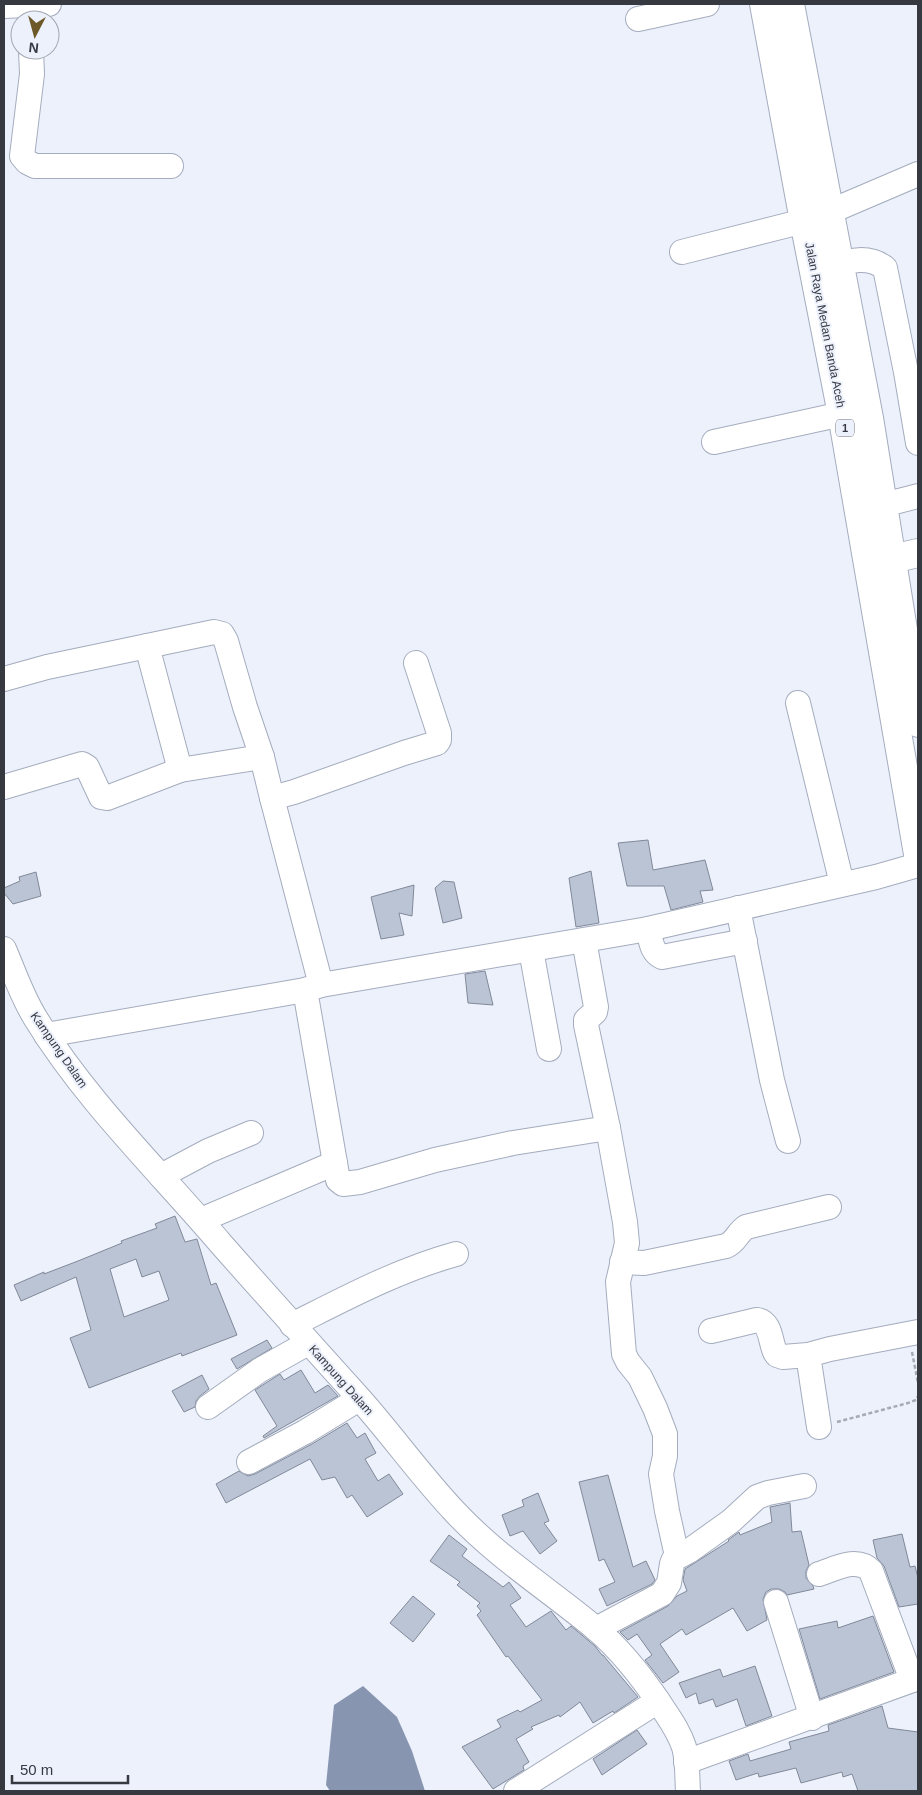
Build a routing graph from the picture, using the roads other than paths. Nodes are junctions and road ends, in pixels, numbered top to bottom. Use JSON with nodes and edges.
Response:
{"nodes":[{"id":1,"x":49,"y":4,"type":"edge"},
{"id":2,"x":707,"y":4,"type":"edge"},
{"id":3,"x":764,"y":4,"type":"edge"},
{"id":4,"x":795,"y":5,"type":"edge"},
{"id":5,"x":17,"y":10,"type":"edge"},
{"id":6,"x":638,"y":19,"type":"dead end"},
{"id":7,"x":31,"y":60,"type":"edge"},
{"id":8,"x":13,"y":156,"type":"edge"},
{"id":9,"x":171,"y":166,"type":"dead end"},
{"id":10,"x":918,"y":174,"type":"edge"},
{"id":11,"x":816,"y":217,"type":"junction"},
{"id":12,"x":682,"y":252,"type":"dead end"},
{"id":13,"x":826,"y":267,"type":"junction"},
{"id":14,"x":912,"y":371,"type":"edge"},
{"id":15,"x":842,"y":414,"type":"junction"},
{"id":16,"x":714,"y":442,"type":"dead end"},
{"id":17,"x":918,"y":443,"type":"edge"},
{"id":18,"x":918,"y":496,"type":"edge"},
{"id":19,"x":883,"y":505,"type":"junction"},
{"id":20,"x":918,"y":553,"type":"edge"},
{"id":21,"x":892,"y":559,"type":"junction"},
{"id":22,"x":146,"y":646,"type":"junction"},
{"id":23,"x":416,"y":663,"type":"dead end"},
{"id":24,"x":906,"y":672,"type":"edge"},
{"id":25,"x":4,"y":679,"type":"edge"},
{"id":26,"x":798,"y":703,"type":"dead end"},
{"id":27,"x":918,"y":723,"type":"edge"},
{"id":28,"x":262,"y":756,"type":"junction"},
{"id":29,"x":180,"y":770,"type":"junction"},
{"id":30,"x":4,"y":788,"type":"edge"},
{"id":31,"x":272,"y":798,"type":"junction"},
{"id":32,"x":918,"y":854,"type":"edge"},
{"id":33,"x":918,"y":865,"type":"edge"},
{"id":34,"x":842,"y":884,"type":"junction"},
{"id":35,"x":738,"y":908,"type":"junction"},
{"id":36,"x":648,"y":929,"type":"junction"},
{"id":37,"x":584,"y":940,"type":"junction"},
{"id":38,"x":745,"y":941,"type":"junction"},
{"id":39,"x":4,"y":949,"type":"edge"},
{"id":40,"x":531,"y":950,"type":"junction"},
{"id":41,"x":313,"y":988,"type":"junction"},
{"id":42,"x":46,"y":1036,"type":"junction"},
{"id":43,"x":550,"y":1049,"type":"dead end"},
{"id":44,"x":608,"y":1128,"type":"junction"},
{"id":45,"x":252,"y":1133,"type":"dead end"},
{"id":46,"x":788,"y":1141,"type":"dead end"},
{"id":47,"x":334,"y":1163,"type":"junction"},
{"id":48,"x":161,"y":1176,"type":"junction"},
{"id":49,"x":829,"y":1207,"type":"dead end"},
{"id":50,"x":201,"y":1220,"type":"junction"},
{"id":51,"x":456,"y":1254,"type":"dead end"},
{"id":52,"x":622,"y":1262,"type":"junction"},
{"id":53,"x":292,"y":1325,"type":"junction"},
{"id":54,"x":711,"y":1331,"type":"dead end"},
{"id":55,"x":914,"y":1333,"type":"edge"},
{"id":56,"x":308,"y":1343,"type":"junction"},
{"id":57,"x":808,"y":1355,"type":"junction"},
{"id":58,"x":359,"y":1398,"type":"junction"},
{"id":59,"x":208,"y":1407,"type":"dead end"},
{"id":60,"x":819,"y":1427,"type":"road end"},
{"id":61,"x":249,"y":1462,"type":"dead end"},
{"id":62,"x":804,"y":1486,"type":"dead end"},
{"id":63,"x":677,"y":1556,"type":"junction"},
{"id":64,"x":819,"y":1574,"type":"dead end"},
{"id":65,"x":776,"y":1602,"type":"dead end"},
{"id":66,"x":596,"y":1629,"type":"junction"},
{"id":67,"x":915,"y":1679,"type":"edge"},
{"id":68,"x":658,"y":1701,"type":"junction"},
{"id":69,"x":812,"y":1718,"type":"junction"},
{"id":70,"x":686,"y":1762,"type":"junction"},
{"id":71,"x":516,"y":1791,"type":"edge"},
{"id":72,"x":688,"y":1791,"type":"edge"}],
"edges":[{"from":1,"to":5,"type":"street"},
{"from":2,"to":6,"type":"street"},
{"from":3,"to":11,"type":"main road","name":"Jalan Raya Medan Banda Aceh","number":"1"},
{"from":4,"to":11,"type":"main road","name":"Jalan Raya Medan Banda Aceh","number":"1"},
{"from":7,"to":8,"type":"street"},
{"from":8,"to":9,"type":"street"},
{"from":10,"to":11,"type":"street"},
{"from":11,"to":12,"type":"street"},
{"from":11,"to":13,"type":"main road","name":"Jalan Raya Medan Banda Aceh","number":"1"},
{"from":13,"to":14,"type":"street"},
{"from":13,"to":15,"type":"main road","name":"Jalan Raya Medan Banda Aceh","number":"1"},
{"from":13,"to":19,"type":"main road","name":"Jalan Raya Medan Banda Aceh","number":"1"},
{"from":14,"to":17,"type":"street"},
{"from":15,"to":16,"type":"street"},
{"from":15,"to":24,"type":"main road","name":"Jalan Raya Medan Banda Aceh","number":"1"},
{"from":18,"to":19,"type":"street"},
{"from":19,"to":21,"type":"main road","name":"Jalan Raya Medan Banda Aceh","number":"1"},
{"from":20,"to":21,"type":"main road"},
{"from":21,"to":24,"type":"main road","name":"Jalan Raya Medan Banda Aceh","number":"1"},
{"from":22,"to":25,"type":"street"},
{"from":22,"to":28,"type":"street"},
{"from":22,"to":29,"type":"street"},
{"from":23,"to":31,"type":"street"},
{"from":24,"to":27,"type":"main road","name":"Jalan Raya Medan Banda Aceh","number":"1"},
{"from":24,"to":32,"type":"main road","name":"Jalan Raya Medan Banda Aceh","number":"1"},
{"from":26,"to":34,"type":"street"},
{"from":28,"to":29,"type":"street"},
{"from":28,"to":31,"type":"street"},
{"from":29,"to":30,"type":"street"},
{"from":31,"to":41,"type":"street"},
{"from":33,"to":34,"type":"street"},
{"from":34,"to":35,"type":"street"},
{"from":35,"to":36,"type":"street"},
{"from":35,"to":38,"type":"street"},
{"from":36,"to":37,"type":"street"},
{"from":36,"to":38,"type":"street"},
{"from":37,"to":40,"type":"street"},
{"from":37,"to":44,"type":"street"},
{"from":38,"to":46,"type":"street"},
{"from":39,"to":42,"type":"street","name":"Kampung Dalam"},
{"from":40,"to":41,"type":"street"},
{"from":40,"to":43,"type":"street"},
{"from":41,"to":42,"type":"street"},
{"from":41,"to":47,"type":"street"},
{"from":42,"to":48,"type":"street","name":"Kampung Dalam"},
{"from":44,"to":47,"type":"street"},
{"from":44,"to":52,"type":"street"},
{"from":45,"to":48,"type":"street"},
{"from":47,"to":50,"type":"street"},
{"from":48,"to":50,"type":"street","name":"Kampung Dalam"},
{"from":49,"to":52,"type":"street"},
{"from":50,"to":53,"type":"street","name":"Kampung Dalam"},
{"from":51,"to":53,"type":"street"},
{"from":52,"to":63,"type":"street"},
{"from":53,"to":56,"type":"street","name":"Kampung Dalam"},
{"from":54,"to":57,"type":"street"},
{"from":55,"to":57,"type":"street"},
{"from":56,"to":58,"type":"street","name":"Kampung Dalam"},
{"from":56,"to":59,"type":"street"},
{"from":57,"to":60,"type":"street"},
{"from":58,"to":61,"type":"street"},
{"from":58,"to":66,"type":"street","name":"Kampung Dalam"},
{"from":62,"to":63,"type":"street"},
{"from":63,"to":66,"type":"street"},
{"from":64,"to":67,"type":"street"},
{"from":65,"to":69,"type":"street"},
{"from":66,"to":68,"type":"street","name":"Kampung Dalam"},
{"from":67,"to":69,"type":"street"},
{"from":68,"to":70,"type":"street","name":"Kampung Dalam"},
{"from":68,"to":71,"type":"street"},
{"from":69,"to":70,"type":"street"},
{"from":70,"to":72,"type":"street","name":"Kampung Dalam"}]}
